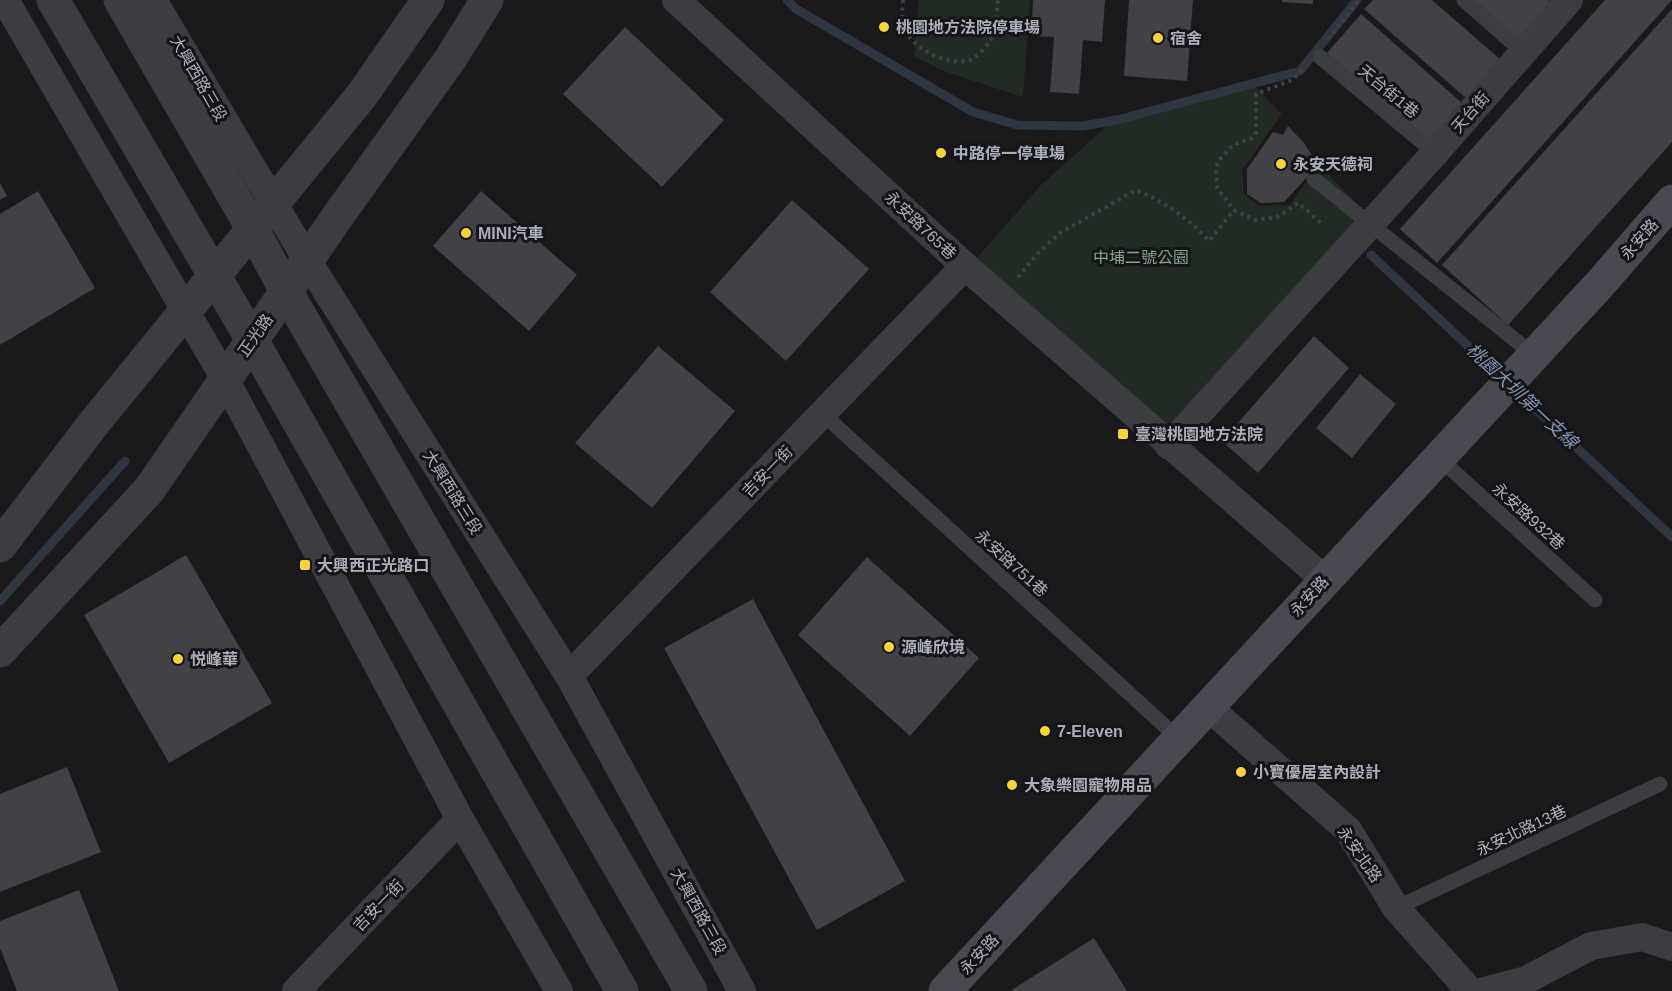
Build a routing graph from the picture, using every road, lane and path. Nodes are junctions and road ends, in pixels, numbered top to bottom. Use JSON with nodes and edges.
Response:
{"nodes":[{"id":1,"x":5,"y":0,"type":"edge"},
{"id":2,"x":52,"y":0,"type":"edge"},
{"id":3,"x":120,"y":0,"type":"edge"},
{"id":4,"x":153,"y":0,"type":"edge"},
{"id":5,"x":428,"y":0,"type":"edge"},
{"id":6,"x":487,"y":0,"type":"edge"},
{"id":7,"x":676,"y":0,"type":"edge"},
{"id":8,"x":903,"y":0,"type":"edge"},
{"id":9,"x":998,"y":0,"type":"edge"},
{"id":10,"x":1464,"y":0,"type":"edge"},
{"id":11,"x":1569,"y":0,"type":"edge"},
{"id":12,"x":1523,"y":52,"type":"junction"},
{"id":13,"x":1320,"y":57,"type":"dead end"},
{"id":14,"x":1256,"y":132,"type":"dead end"},
{"id":15,"x":1435,"y":153,"type":"junction"},
{"id":16,"x":1314,"y":179,"type":"dead end"},
{"id":17,"x":1672,"y":201,"type":"edge"},
{"id":18,"x":272,"y":203,"type":"junction"},
{"id":19,"x":1234,"y":210,"type":"junction"},
{"id":20,"x":1321,"y":223,"type":"dead end"},
{"id":21,"x":1371,"y":224,"type":"junction"},
{"id":22,"x":252,"y":228,"type":"junction"},
{"id":23,"x":307,"y":260,"type":"junction"},
{"id":24,"x":965,"y":266,"type":"junction"},
{"id":25,"x":213,"y":275,"type":"junction"},
{"id":26,"x":1017,"y":278,"type":"dead end"},
{"id":27,"x":286,"y":291,"type":"junction"},
{"id":28,"x":185,"y":310,"type":"junction"},
{"id":29,"x":252,"y":340,"type":"junction"},
{"id":30,"x":1528,"y":361,"type":"junction"},
{"id":31,"x":225,"y":379,"type":"junction"},
{"id":32,"x":823,"y":414,"type":"junction"},
{"id":33,"x":1169,"y":446,"type":"junction"},
{"id":34,"x":1439,"y":458,"type":"junction"},
{"id":35,"x":0,"y":546,"type":"edge"},
{"id":36,"x":1324,"y":579,"type":"junction"},
{"id":37,"x":1595,"y":600,"type":"dead end"},
{"id":38,"x":0,"y":651,"type":"edge"},
{"id":39,"x":569,"y":676,"type":"junction"},
{"id":40,"x":1208,"y":707,"type":"junction"},
{"id":41,"x":1178,"y":738,"type":"junction"},
{"id":42,"x":1660,"y":784,"type":"dead end"},
{"id":43,"x":460,"y":819,"type":"junction"},
{"id":44,"x":1396,"y":908,"type":"junction"},
{"id":45,"x":1672,"y":947,"type":"edge"},
{"id":46,"x":955,"y":987,"type":"edge"},
{"id":47,"x":296,"y":991,"type":"edge"},
{"id":48,"x":560,"y":991,"type":"edge"},
{"id":49,"x":622,"y":991,"type":"edge"},
{"id":50,"x":691,"y":991,"type":"edge"},
{"id":51,"x":742,"y":991,"type":"edge"},
{"id":52,"x":1470,"y":991,"type":"edge"},
{"id":53,"x":1484,"y":991,"type":"edge"}],
"edges":[{"from":1,"to":28,"type":"street"},
{"from":2,"to":25,"type":"street"},
{"from":3,"to":22,"type":"street","name":"大興西路三段"},
{"from":4,"to":18,"type":"street","name":"大興西路三段"},
{"from":5,"to":18,"type":"street"},
{"from":6,"to":23,"type":"street","name":"正光路"},
{"from":7,"to":24,"type":"street","name":"永安路765巷"},
{"from":8,"to":9,"type":"path"},
{"from":10,"to":12,"type":"lane"},
{"from":11,"to":12,"type":"street","name":"天台街"},
{"from":12,"to":15,"type":"street","name":"天台街"},
{"from":13,"to":15,"type":"lane","name":"天台街1巷"},
{"from":14,"to":19,"type":"path"},
{"from":15,"to":21,"type":"street","name":"天台街"},
{"from":16,"to":21,"type":"lane"},
{"from":17,"to":30,"type":"main road","name":"永安路"},
{"from":18,"to":22,"type":"street"},
{"from":18,"to":23,"type":"street","name":"大興西路三段"},
{"from":19,"to":20,"type":"path"},
{"from":19,"to":26,"type":"path"},
{"from":21,"to":30,"type":"lane"},
{"from":21,"to":33,"type":"street"},
{"from":22,"to":25,"type":"street"},
{"from":22,"to":27,"type":"street","name":"大興西路三段"},
{"from":23,"to":27,"type":"street","name":"正光路"},
{"from":23,"to":39,"type":"street","name":"大興西路三段"},
{"from":24,"to":32,"type":"street","name":"吉安一街"},
{"from":24,"to":33,"type":"street","name":"永安路765巷"},
{"from":25,"to":28,"type":"street"},
{"from":25,"to":29,"type":"street"},
{"from":27,"to":29,"type":"street","name":"正光路"},
{"from":27,"to":50,"type":"street","name":"大興西路三段"},
{"from":28,"to":31,"type":"street"},
{"from":28,"to":35,"type":"street"},
{"from":29,"to":31,"type":"street","name":"正光路"},
{"from":29,"to":49,"type":"street"},
{"from":30,"to":34,"type":"main road","name":"永安路"},
{"from":31,"to":38,"type":"street","name":"正光路"},
{"from":31,"to":43,"type":"street"},
{"from":32,"to":39,"type":"street","name":"吉安一街"},
{"from":32,"to":41,"type":"lane","name":"永安路751巷"},
{"from":33,"to":36,"type":"street","name":"永安路765巷"},
{"from":34,"to":36,"type":"main road","name":"永安路"},
{"from":34,"to":37,"type":"lane","name":"永安路932巷"},
{"from":36,"to":40,"type":"main road","name":"永安路"},
{"from":39,"to":51,"type":"street","name":"大興西路三段"},
{"from":40,"to":41,"type":"main road","name":"永安路"},
{"from":40,"to":44,"type":"street","name":"永安北路"},
{"from":41,"to":46,"type":"main road","name":"永安路"},
{"from":42,"to":44,"type":"lane","name":"永安北路13巷"},
{"from":43,"to":47,"type":"street","name":"吉安一街"},
{"from":43,"to":48,"type":"street"},
{"from":44,"to":52,"type":"street","name":"永安北路"},
{"from":45,"to":53,"type":"street"}]}
